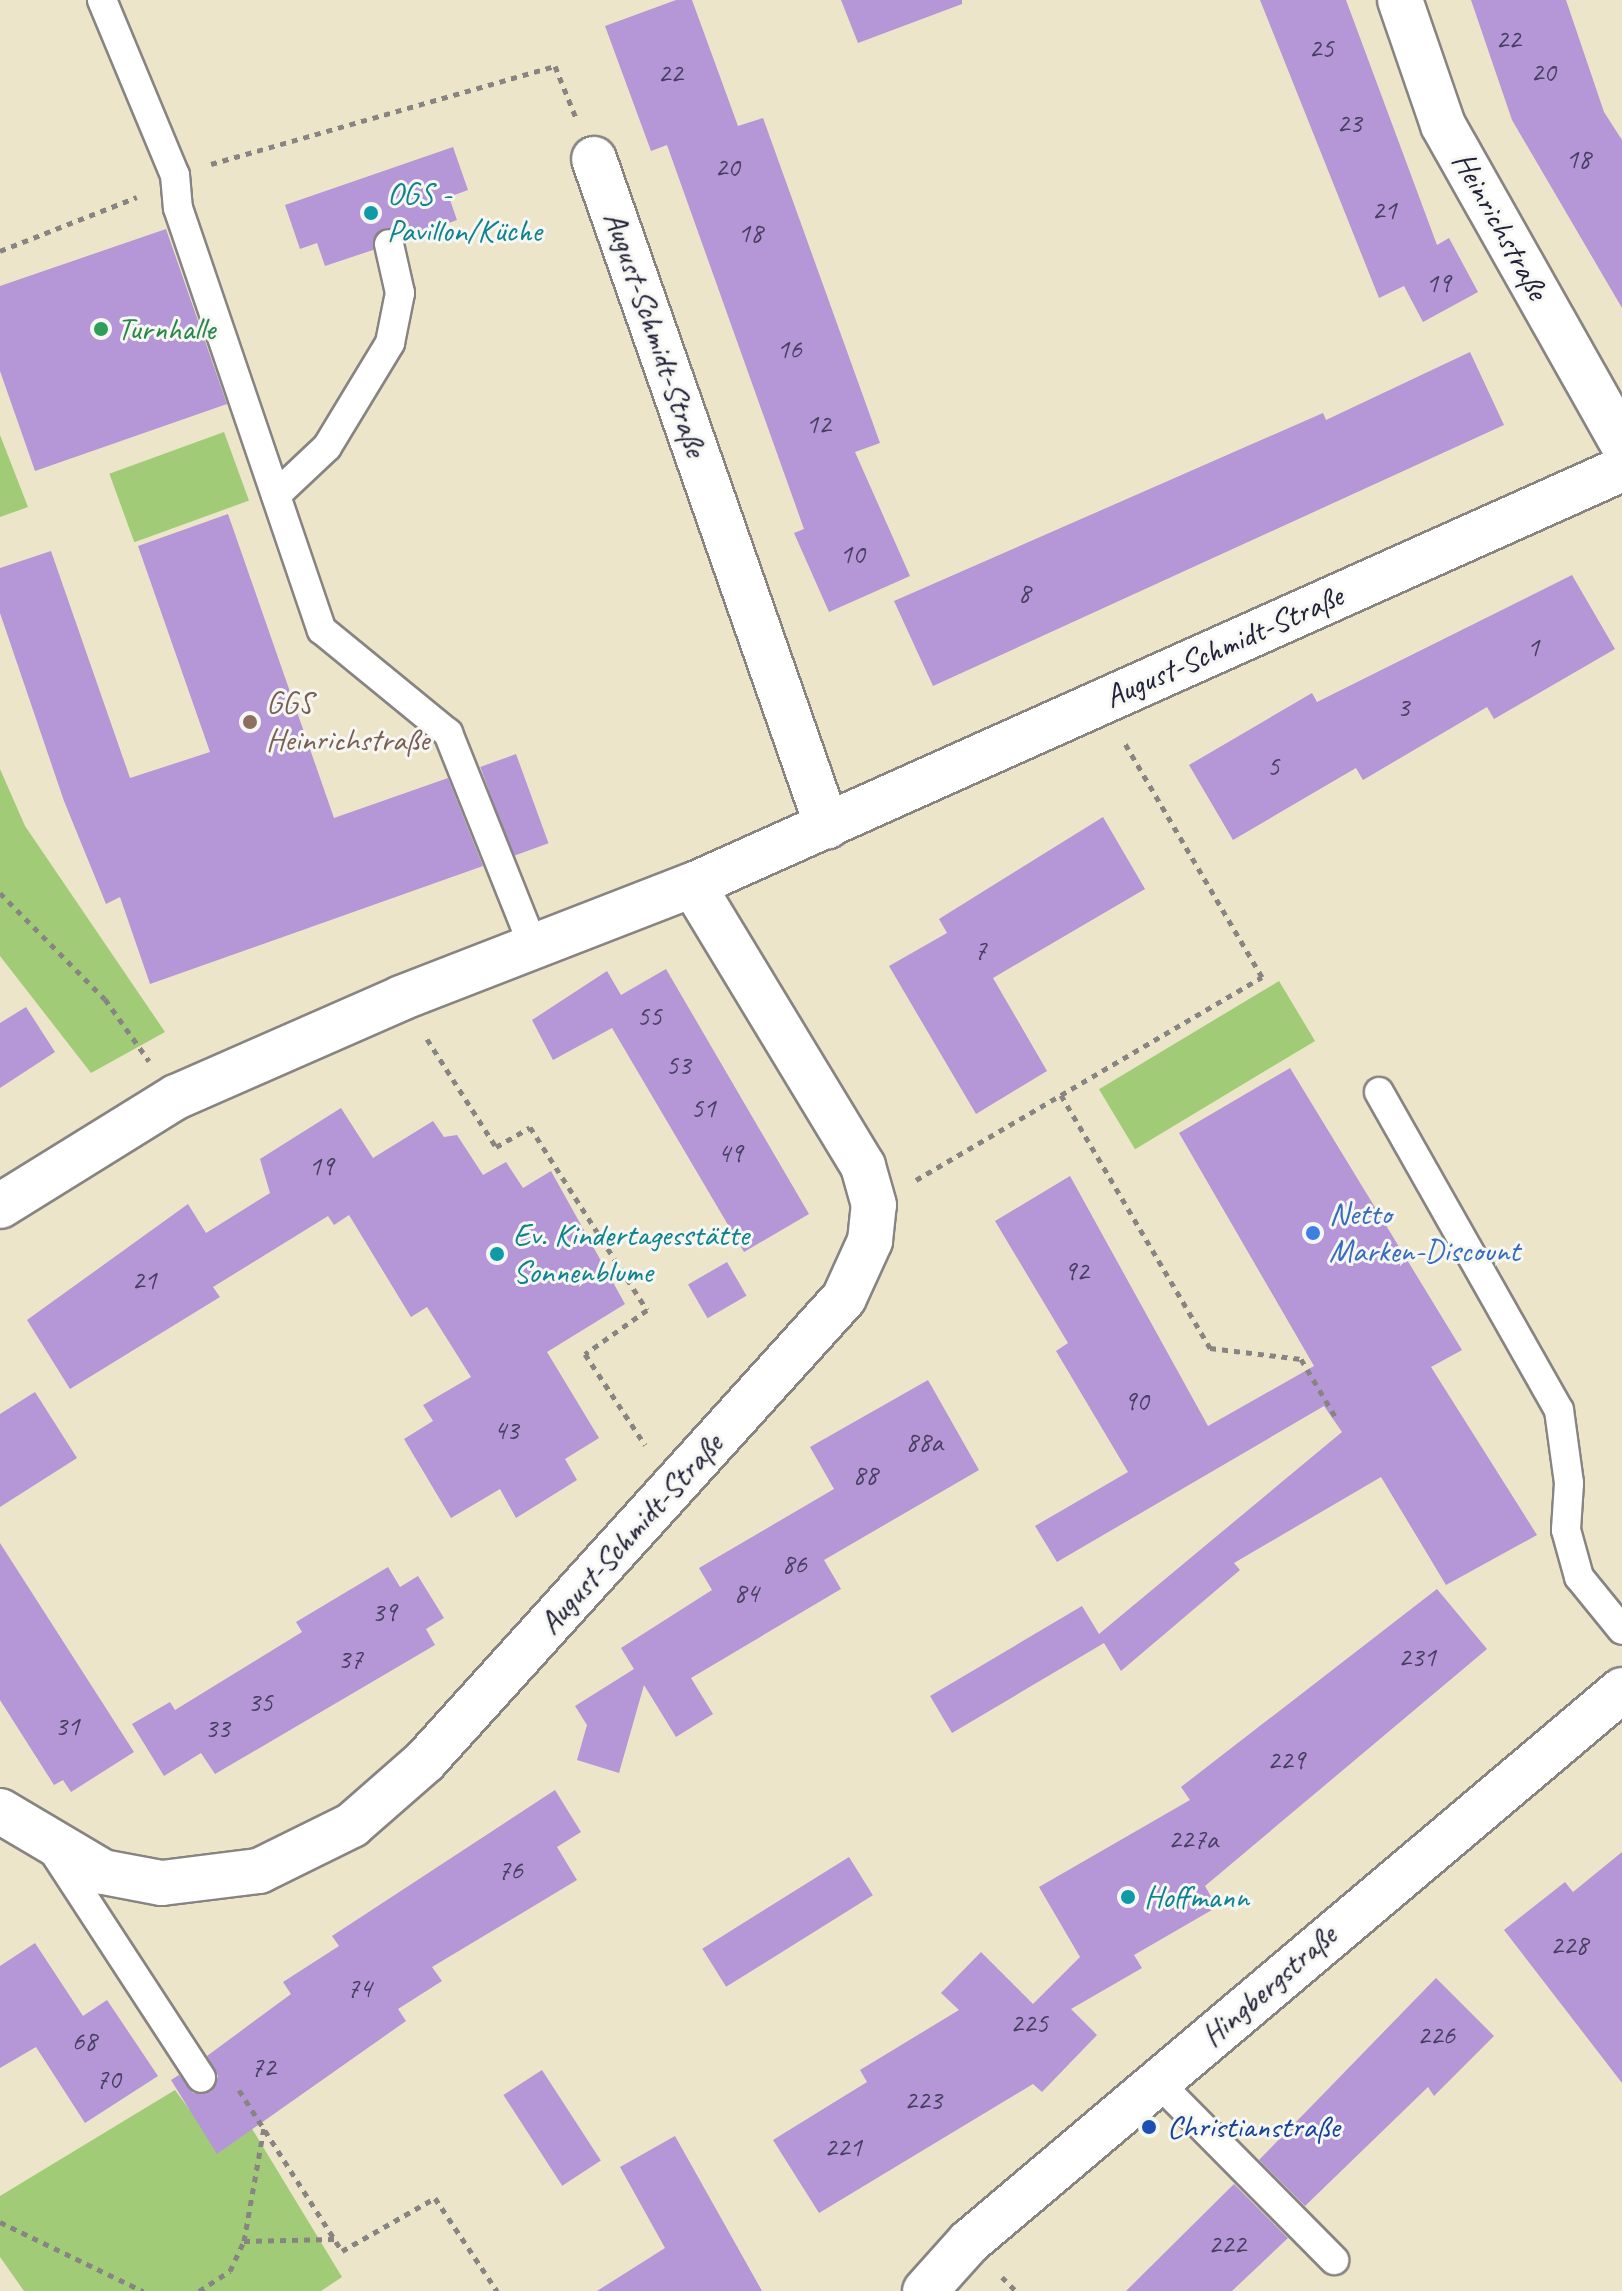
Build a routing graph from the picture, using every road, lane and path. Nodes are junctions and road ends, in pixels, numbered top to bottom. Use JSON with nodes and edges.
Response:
{"nodes":[{"id":1,"x":102,"y":0,"type":"edge"},
{"id":2,"x":1400,"y":0,"type":"edge"},
{"id":3,"x":594,"y":159,"type":"joint"},
{"id":4,"x":175,"y":175,"type":"junction"},
{"id":5,"x":389,"y":244,"type":"dead end"},
{"id":6,"x":0,"y":251,"type":"edge"},
{"id":7,"x":1622,"y":443,"type":"edge"},
{"id":8,"x":1622,"y":469,"type":"edge"},
{"id":9,"x":276,"y":495,"type":"junction"},
{"id":10,"x":1100,"y":703,"type":"junction"},
{"id":11,"x":827,"y":826,"type":"junction"},
{"id":12,"x":693,"y":885,"type":"junction"},
{"id":13,"x":0,"y":893,"type":"edge"},
{"id":14,"x":533,"y":945,"type":"junction"},
{"id":15,"x":401,"y":998,"type":"junction"},
{"id":16,"x":1379,"y":1092,"type":"dead end"},
{"id":17,"x":1061,"y":1095,"type":"junction"},
{"id":18,"x":176,"y":1097,"type":"junction"},
{"id":19,"x":874,"y":1205,"type":"junction"},
{"id":20,"x":0,"y":1206,"type":"edge"},
{"id":21,"x":1336,"y":1418,"type":"dead end"},
{"id":22,"x":673,"y":1488,"type":"junction"},
{"id":23,"x":1622,"y":1630,"type":"edge"},
{"id":24,"x":1622,"y":1690,"type":"edge"},
{"id":25,"x":0,"y":1811,"type":"edge"},
{"id":26,"x":50,"y":1845,"type":"junction"},
{"id":27,"x":201,"y":2078,"type":"dead end"},
{"id":28,"x":234,"y":2081,"type":"dead end"},
{"id":29,"x":1157,"y":2081,"type":"junction"},
{"id":30,"x":264,"y":2126,"type":"junction"},
{"id":31,"x":0,"y":2222,"type":"edge"},
{"id":32,"x":335,"y":2239,"type":"junction"},
{"id":33,"x":244,"y":2241,"type":"junction"},
{"id":34,"x":1334,"y":2260,"type":"dead end"},
{"id":35,"x":143,"y":2291,"type":"edge"},
{"id":36,"x":199,"y":2291,"type":"edge"},
{"id":37,"x":497,"y":2291,"type":"edge"},
{"id":38,"x":925,"y":2291,"type":"edge"}],
"edges":[{"from":1,"to":4,"type":"lane"},
{"from":2,"to":7,"type":"street","name":"Heinrichstraße"},
{"from":3,"to":4,"type":"path"},
{"from":3,"to":11,"type":"street","name":"August-Schmidt-Straße"},
{"from":4,"to":6,"type":"path"},
{"from":4,"to":9,"type":"lane"},
{"from":5,"to":9,"type":"lane"},
{"from":8,"to":10,"type":"street","name":"August-Schmidt-Straße"},
{"from":9,"to":14,"type":"lane"},
{"from":10,"to":11,"type":"street","name":"August-Schmidt-Straße"},
{"from":10,"to":17,"type":"path"},
{"from":11,"to":12,"type":"street","name":"August-Schmidt-Straße"},
{"from":12,"to":14,"type":"street","name":"August-Schmidt-Straße"},
{"from":12,"to":19,"type":"street","name":"August-Schmidt-Straße"},
{"from":13,"to":18,"type":"path"},
{"from":14,"to":15,"type":"street","name":"August-Schmidt-Straße"},
{"from":15,"to":18,"type":"street","name":"August-Schmidt-Straße"},
{"from":15,"to":22,"type":"path"},
{"from":16,"to":23,"type":"lane"},
{"from":17,"to":19,"type":"path"},
{"from":17,"to":21,"type":"path"},
{"from":18,"to":20,"type":"street","name":"August-Schmidt-Straße"},
{"from":19,"to":22,"type":"street","name":"August-Schmidt-Straße"},
{"from":22,"to":26,"type":"street","name":"August-Schmidt-Straße"},
{"from":24,"to":29,"type":"street","name":"Hingbergstraße"},
{"from":25,"to":26,"type":"street","name":"August-Schmidt-Straße"},
{"from":26,"to":27,"type":"lane"},
{"from":28,"to":30,"type":"path"},
{"from":29,"to":34,"type":"lane"},
{"from":29,"to":38,"type":"street","name":"Hingbergstraße"},
{"from":30,"to":32,"type":"path"},
{"from":30,"to":33,"type":"path"},
{"from":31,"to":35,"type":"path"},
{"from":32,"to":33,"type":"path"},
{"from":32,"to":37,"type":"path"},
{"from":33,"to":36,"type":"path"}]}
